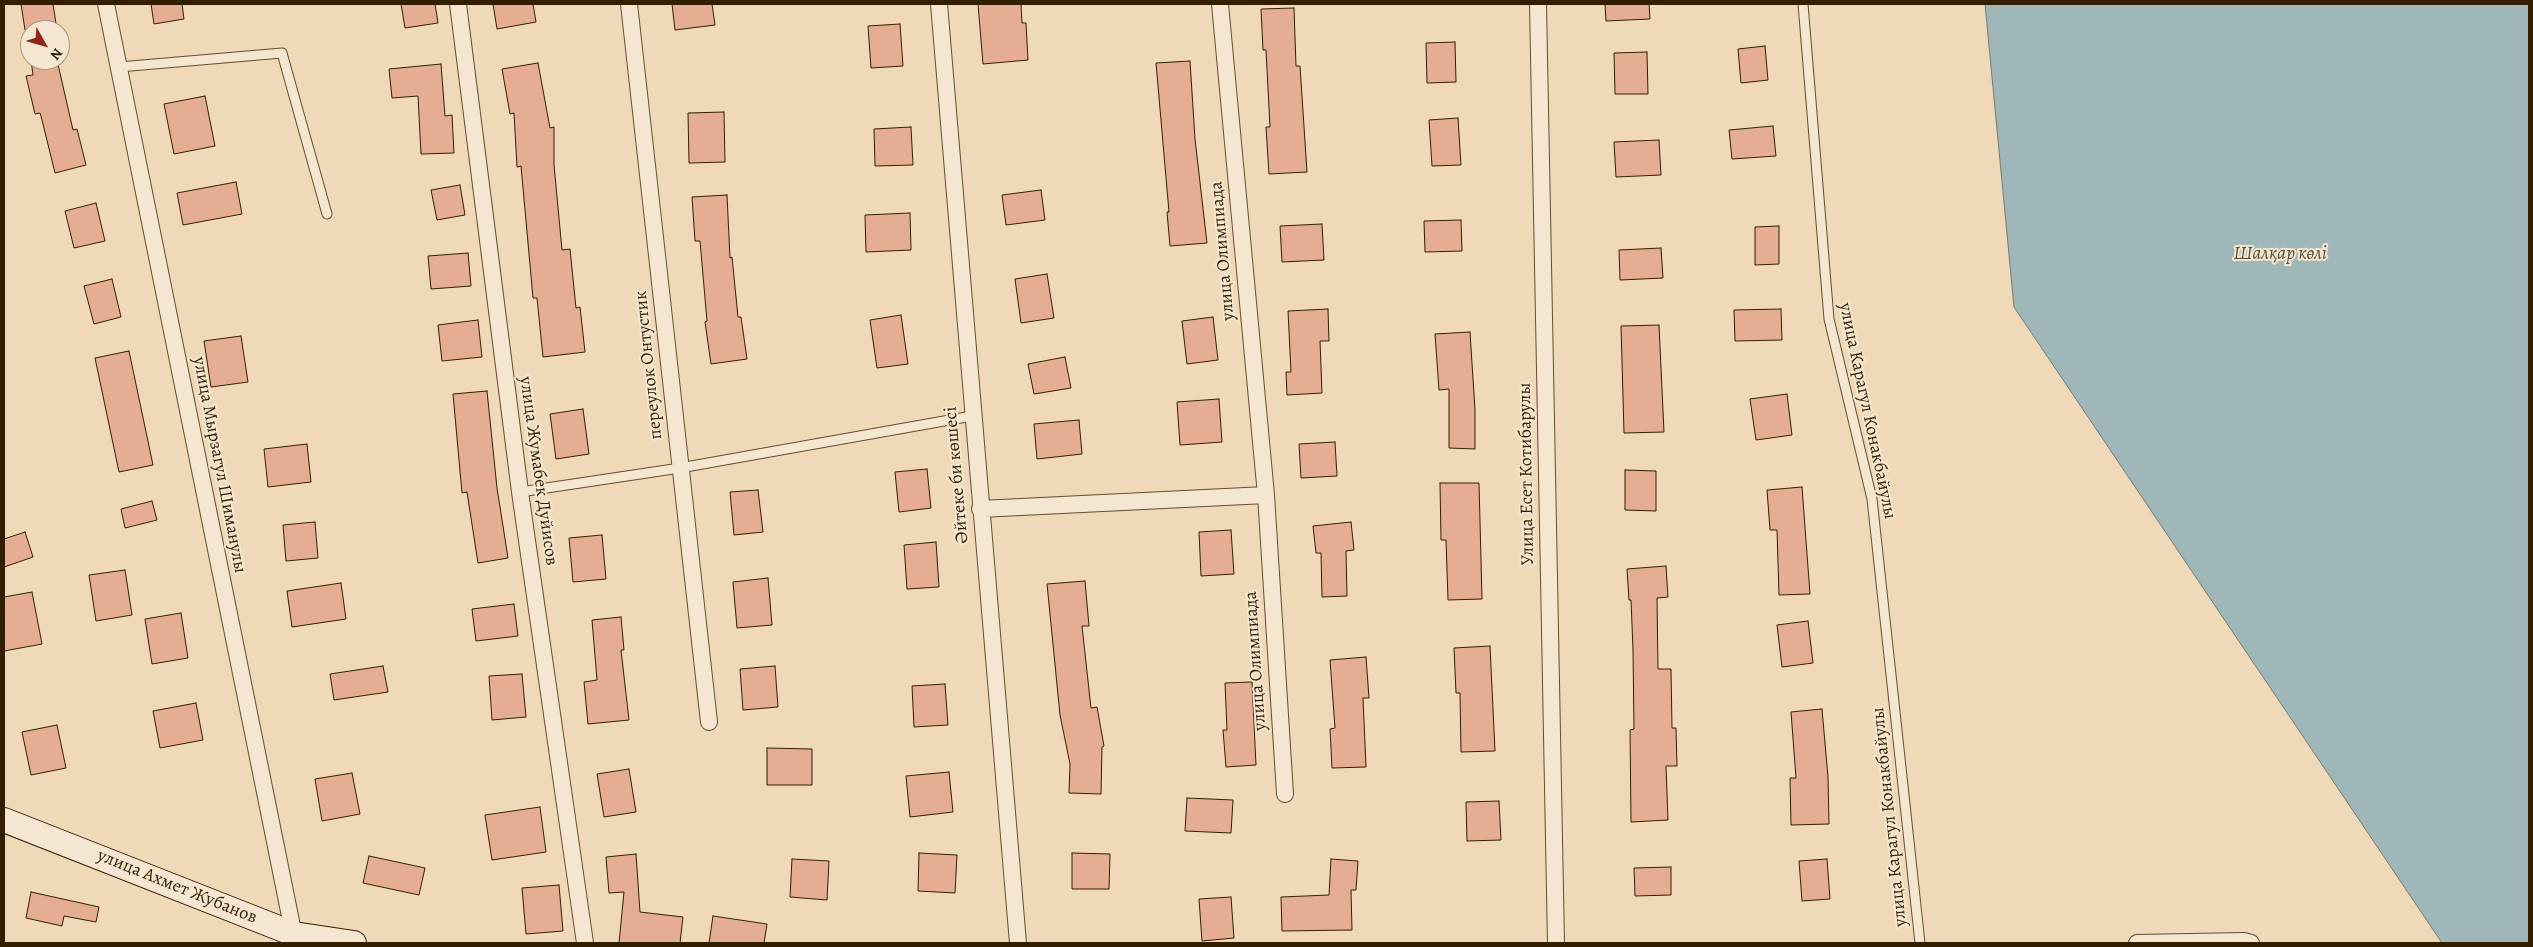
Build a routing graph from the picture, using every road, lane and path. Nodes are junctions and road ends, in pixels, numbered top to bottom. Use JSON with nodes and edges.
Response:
{"nodes":[{"id":1,"x":106,"y":4,"type":"edge"},
{"id":2,"x":458,"y":4,"type":"edge"},
{"id":3,"x":629,"y":4,"type":"edge"},
{"id":4,"x":939,"y":4,"type":"edge"},
{"id":5,"x":1220,"y":4,"type":"edge"},
{"id":6,"x":1538,"y":4,"type":"edge"},
{"id":7,"x":1803,"y":4,"type":"edge"},
{"id":8,"x":119,"y":67,"type":"junction"},
{"id":9,"x":327,"y":214,"type":"dead end"},
{"id":10,"x":972,"y":416,"type":"junction"},
{"id":11,"x":680,"y":468,"type":"junction"},
{"id":12,"x":520,"y":492,"type":"junction"},
{"id":13,"x":1266,"y":495,"type":"junction"},
{"id":14,"x":980,"y":509,"type":"junction"},
{"id":15,"x":709,"y":722,"type":"dead end"},
{"id":16,"x":1285,"y":794,"type":"dead end"},
{"id":17,"x":4,"y":820,"type":"edge"},
{"id":18,"x":295,"y":938,"type":"edge"},
{"id":19,"x":354,"y":943,"type":"edge"},
{"id":20,"x":585,"y":943,"type":"edge"},
{"id":21,"x":1018,"y":943,"type":"edge"},
{"id":22,"x":1556,"y":943,"type":"edge"},
{"id":23,"x":1920,"y":943,"type":"edge"},
{"id":24,"x":2137,"y":943,"type":"edge"},
{"id":25,"x":2251,"y":943,"type":"edge"}],
"edges":[{"from":1,"to":8,"type":"street","name":"улица Мырзагул Шиманулы"},
{"from":2,"to":12,"type":"street","name":"улица Жумабек Дуйисов"},
{"from":3,"to":11,"type":"street","name":"переулок Онтустик"},
{"from":4,"to":10,"type":"street","name":"Әйтеке би көшесі"},
{"from":5,"to":13,"type":"street","name":"улица Олимпиада"},
{"from":6,"to":22,"type":"street","name":"Улица Есет Котибарулы"},
{"from":7,"to":23,"type":"lane","name":"улица Карагул Конакбайулы"},
{"from":8,"to":9,"type":"lane"},
{"from":8,"to":18,"type":"street","name":"улица Мырзагул Шиманулы"},
{"from":10,"to":11,"type":"lane"},
{"from":10,"to":14,"type":"street","name":"Әйтеке би көшесі"},
{"from":11,"to":12,"type":"lane"},
{"from":11,"to":15,"type":"street","name":"переулок Онтустик"},
{"from":12,"to":20,"type":"street","name":"улица Жумабек Дуйисов"},
{"from":13,"to":14,"type":"street"},
{"from":13,"to":16,"type":"street","name":"улица Олимпиада"},
{"from":14,"to":21,"type":"street","name":"Әйтеке би көшесі"},
{"from":17,"to":18,"type":"main road","name":"улица Ахмет Жубанов"},
{"from":18,"to":19,"type":"main road","name":"улица Ахмет Жубанов"},
{"from":24,"to":25,"type":"street"}]}
